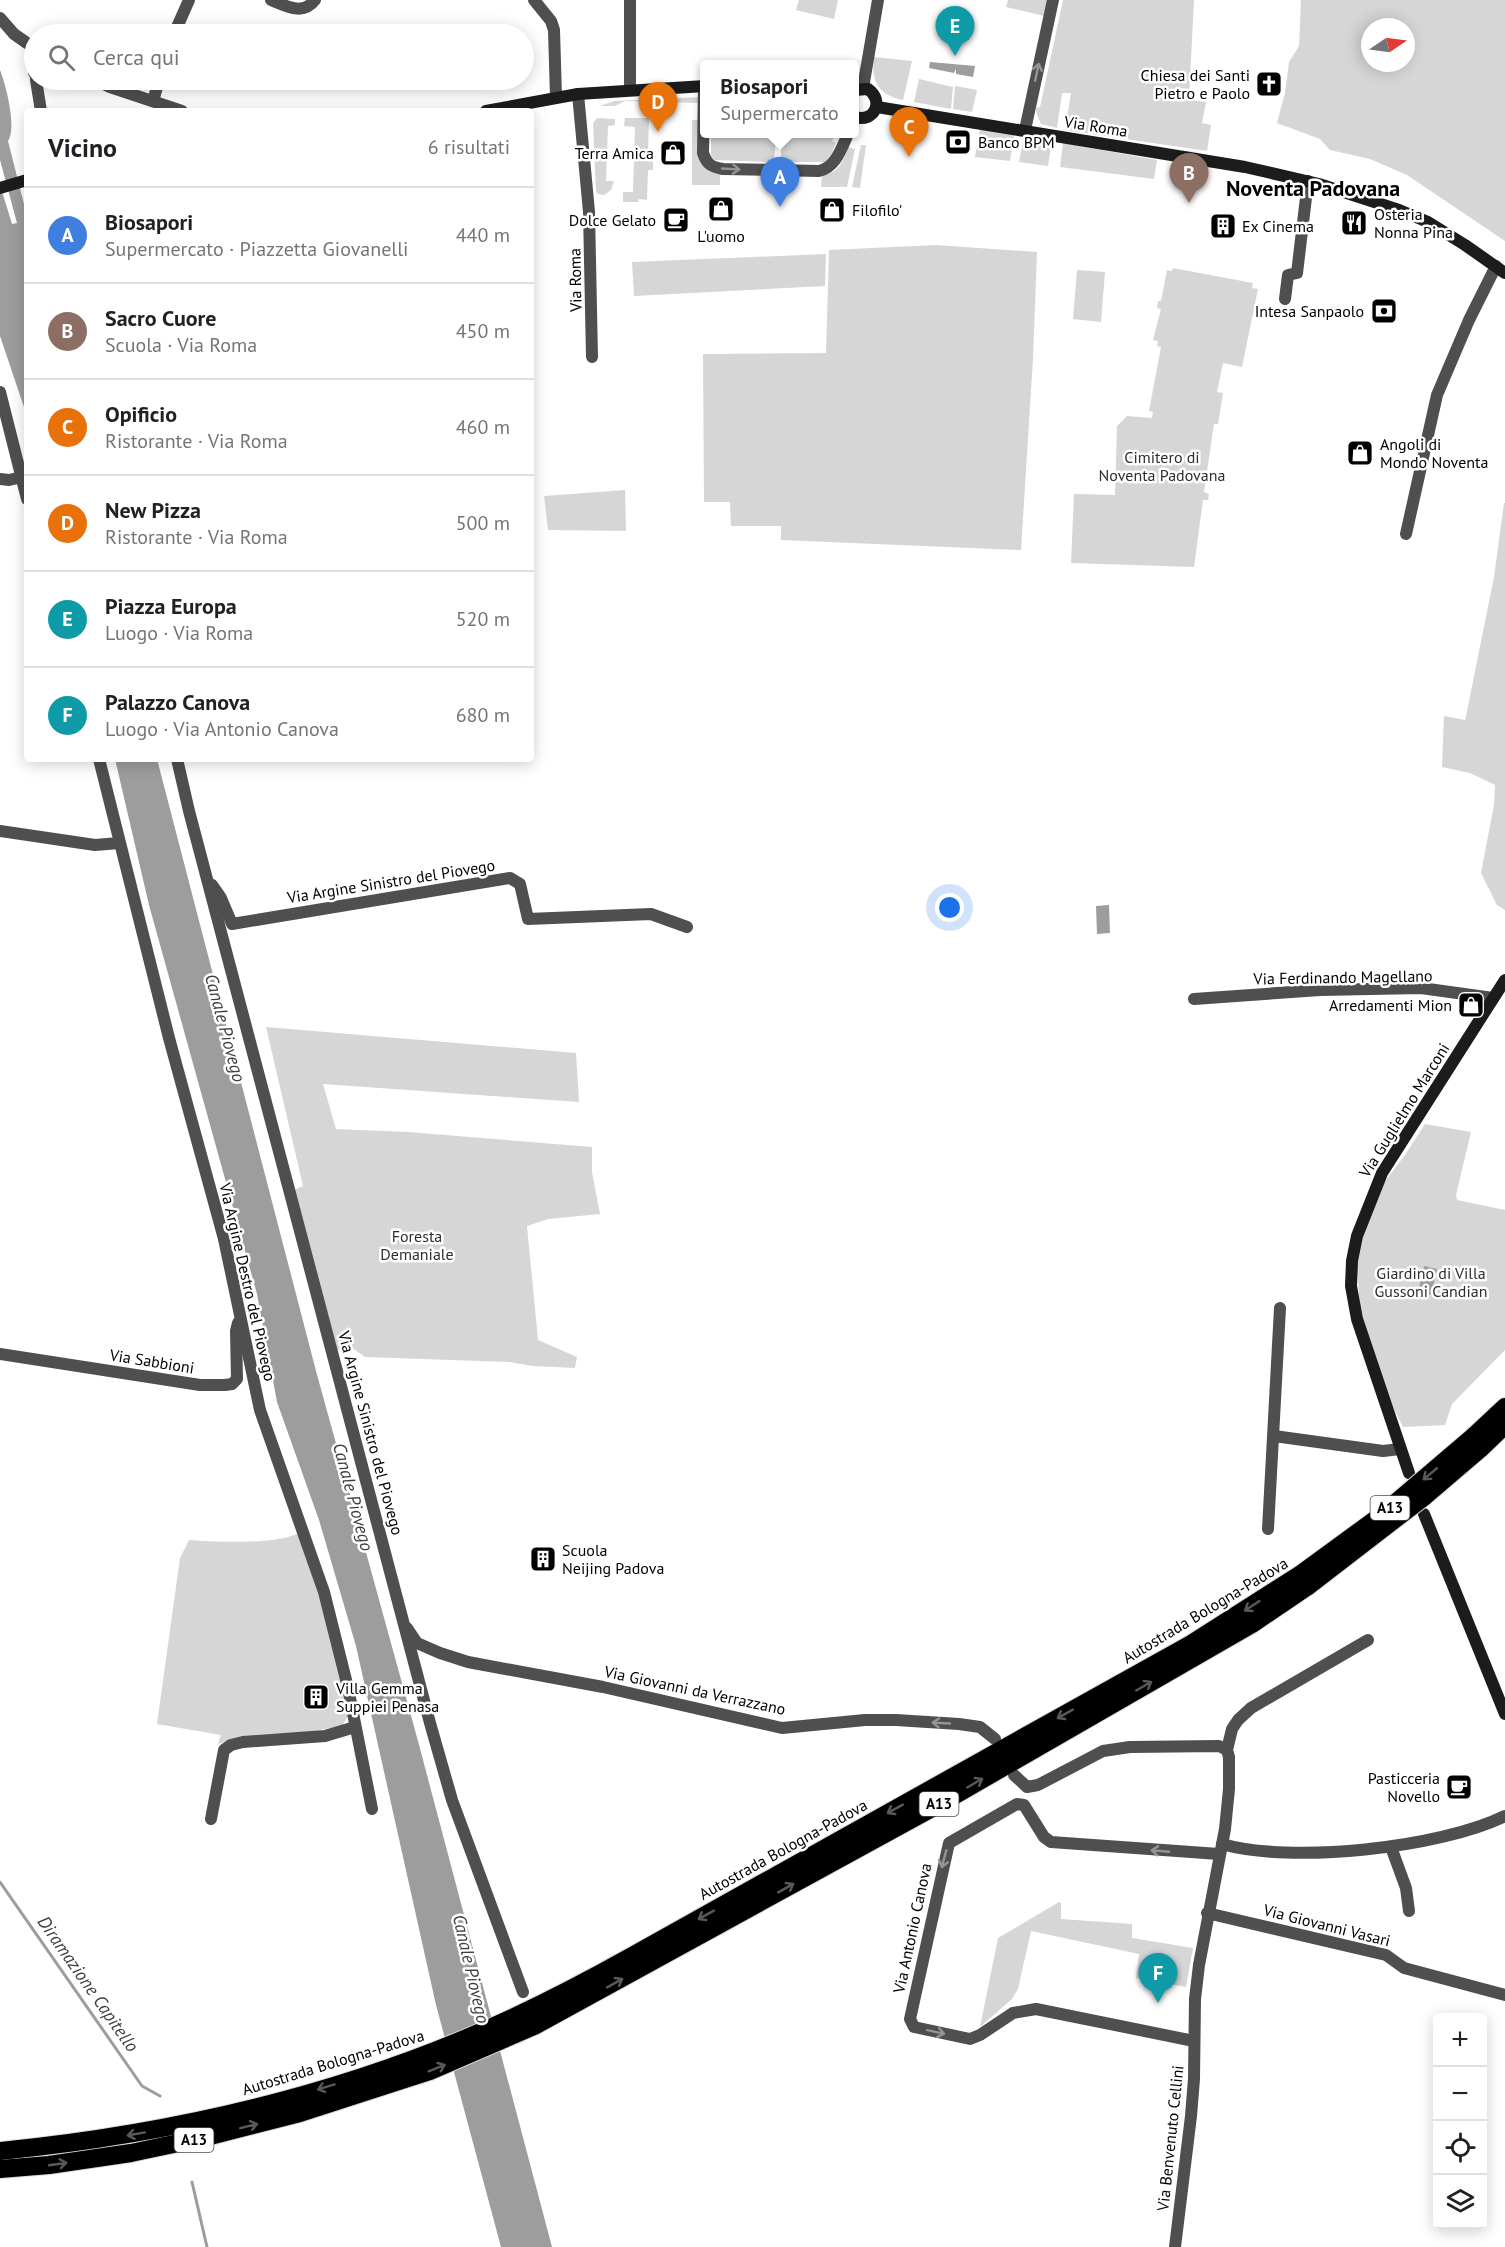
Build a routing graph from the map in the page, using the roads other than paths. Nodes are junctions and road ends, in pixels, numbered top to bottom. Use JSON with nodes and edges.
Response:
{"nodes":[{"id":1,"x":189,"y":0,"type":"edge"},
{"id":2,"x":271,"y":0,"type":"edge"},
{"id":3,"x":315,"y":0,"type":"edge"},
{"id":4,"x":534,"y":0,"type":"edge"},
{"id":5,"x":630,"y":0,"type":"edge"},
{"id":6,"x":878,"y":0,"type":"edge"},
{"id":7,"x":1053,"y":0,"type":"edge"},
{"id":8,"x":0,"y":18,"type":"edge"},
{"id":9,"x":178,"y":24,"type":"edge"},
{"id":10,"x":24,"y":41,"type":"edge"},
{"id":11,"x":700,"y":86,"type":"edge"},
{"id":12,"x":630,"y":89,"type":"junction"},
{"id":13,"x":859,"y":89,"type":"edge"},
{"id":14,"x":38,"y":90,"type":"edge"},
{"id":15,"x":119,"y":90,"type":"edge"},
{"id":16,"x":156,"y":90,"type":"edge"},
{"id":17,"x":578,"y":94,"type":"junction"},
{"id":18,"x":556,"y":97,"type":"junction"},
{"id":19,"x":153,"y":101,"type":"junction"},
{"id":20,"x":877,"y":107,"type":"junction"},
{"id":21,"x":41,"y":108,"type":"edge"},
{"id":22,"x":173,"y":108,"type":"edge"},
{"id":23,"x":501,"y":108,"type":"edge"},
{"id":24,"x":859,"y":119,"type":"edge"},
{"id":25,"x":1025,"y":130,"type":"junction"},
{"id":26,"x":703,"y":138,"type":"edge"},
{"id":27,"x":846,"y":138,"type":"edge"},
{"id":28,"x":24,"y":182,"type":"edge"},
{"id":29,"x":1308,"y":182,"type":"junction"},
{"id":30,"x":0,"y":188,"type":"edge"},
{"id":31,"x":1502,"y":270,"type":"edge"},
{"id":32,"x":1285,"y":299,"type":"dead end"},
{"id":33,"x":592,"y":357,"type":"dead end"},
{"id":34,"x":0,"y":392,"type":"edge"},
{"id":35,"x":22,"y":477,"type":"junction"},
{"id":36,"x":0,"y":479,"type":"edge"},
{"id":37,"x":24,"y":486,"type":"edge"},
{"id":38,"x":1406,"y":534,"type":"dead end"},
{"id":39,"x":100,"y":762,"type":"edge"},
{"id":40,"x":178,"y":762,"type":"edge"},
{"id":41,"x":0,"y":831,"type":"edge"},
{"id":42,"x":119,"y":843,"type":"junction"},
{"id":43,"x":206,"y":876,"type":"junction"},
{"id":44,"x":687,"y":927,"type":"dead end"},
{"id":45,"x":1505,"y":980,"type":"edge"},
{"id":46,"x":1493,"y":998,"type":"junction"},
{"id":47,"x":1194,"y":999,"type":"dead end"},
{"id":48,"x":1280,"y":1308,"type":"dead end"},
{"id":49,"x":242,"y":1321,"type":"junction"},
{"id":50,"x":0,"y":1354,"type":"edge"},
{"id":51,"x":1505,"y":1407,"type":"edge"},
{"id":52,"x":1505,"y":1425,"type":"edge"},
{"id":53,"x":1274,"y":1436,"type":"junction"},
{"id":54,"x":1477,"y":1443,"type":"junction"},
{"id":55,"x":1400,"y":1449,"type":"junction"},
{"id":56,"x":1409,"y":1473,"type":"dead end"},
{"id":57,"x":1424,"y":1514,"type":"dead end"},
{"id":58,"x":1268,"y":1529,"type":"dead end"},
{"id":59,"x":404,"y":1618,"type":"junction"},
{"id":60,"x":1368,"y":1640,"type":"dead end"},
{"id":61,"x":1505,"y":1714,"type":"edge"},
{"id":62,"x":355,"y":1727,"type":"junction"},
{"id":63,"x":995,"y":1739,"type":"dead end"},
{"id":64,"x":1227,"y":1750,"type":"junction"},
{"id":65,"x":1014,"y":1775,"type":"dead end"},
{"id":66,"x":372,"y":1809,"type":"dead end"},
{"id":67,"x":1505,"y":1816,"type":"edge"},
{"id":68,"x":211,"y":1819,"type":"dead end"},
{"id":69,"x":1391,"y":1847,"type":"junction"},
{"id":70,"x":1220,"y":1849,"type":"junction"},
{"id":71,"x":1409,"y":1911,"type":"dead end"},
{"id":72,"x":1207,"y":1914,"type":"junction"},
{"id":73,"x":523,"y":1992,"type":"dead end"},
{"id":74,"x":1505,"y":1995,"type":"edge"},
{"id":75,"x":1194,"y":2041,"type":"junction"},
{"id":76,"x":382,"y":2078,"type":"junction"},
{"id":77,"x":0,"y":2151,"type":"edge"},
{"id":78,"x":0,"y":2169,"type":"edge"},
{"id":79,"x":1175,"y":2247,"type":"edge"}],
"edges":[{"from":1,"to":9,"type":"street"},
{"from":2,"to":3,"type":"street"},
{"from":4,"to":18,"type":"street"},
{"from":5,"to":12,"type":"street"},
{"from":6,"to":13,"type":"street"},
{"from":25,"to":7,"type":"street","one_way":true},
{"from":8,"to":10,"type":"street"},
{"from":11,"to":12,"type":"street"},
{"from":12,"to":17,"type":"street"},
{"from":13,"to":20,"type":"street"},
{"from":14,"to":21,"type":"street"},
{"from":15,"to":19,"type":"street"},
{"from":16,"to":19,"type":"street"},
{"from":17,"to":18,"type":"street"},
{"from":17,"to":33,"type":"street","name":"Via Roma"},
{"from":18,"to":23,"type":"street"},
{"from":19,"to":22,"type":"street"},
{"from":20,"to":24,"type":"street"},
{"from":20,"to":25,"type":"street","name":"Via Roma"},
{"from":25,"to":29,"type":"street","name":"Via Roma"},
{"from":26,"to":27,"type":"street","one_way":true},
{"from":28,"to":30,"type":"street"},
{"from":29,"to":31,"type":"street","name":"Via Roma"},
{"from":29,"to":32,"type":"street"},
{"from":31,"to":38,"type":"street"},
{"from":34,"to":35,"type":"street"},
{"from":35,"to":36,"type":"street"},
{"from":35,"to":37,"type":"street"},
{"from":39,"to":42,"type":"street","name":"Via Argine Destro del Piovego"},
{"from":40,"to":43,"type":"street","name":"Via Argine Sinistro del Piovego"},
{"from":41,"to":42,"type":"street"},
{"from":42,"to":49,"type":"street","name":"Via Argine Destro del Piovego"},
{"from":43,"to":44,"type":"street","name":"Via Argine Sinistro del Piovego"},
{"from":43,"to":59,"type":"street","name":"Via Argine Sinistro del Piovego"},
{"from":45,"to":46,"type":"street","name":"Via Guglielmo Marconi"},
{"from":46,"to":47,"type":"street","name":"Via Ferdinando Magellano"},
{"from":46,"to":55,"type":"street","name":"Via Guglielmo Marconi"},
{"from":48,"to":53,"type":"street"},
{"from":49,"to":50,"type":"street","name":"Via Sabbioni"},
{"from":49,"to":62,"type":"street","name":"Via Argine Destro del Piovego"},
{"from":51,"to":54,"type":"highway","name":"Autostrada Bologna-Padova","number":"A13"},
{"from":52,"to":54,"type":"highway","name":"Autostrada Bologna-Padova","number":"A13"},
{"from":53,"to":55,"type":"street"},
{"from":53,"to":58,"type":"street"},
{"from":54,"to":76,"type":"highway","name":"Autostrada Bologna-Padova","number":"A13","bridge":true},
{"from":55,"to":56,"type":"street","name":"Via Guglielmo Marconi"},
{"from":57,"to":61,"type":"street"},
{"from":63,"to":59,"type":"street","name":"Via Giovanni da Verrazzano","one_way":true},
{"from":59,"to":73,"type":"street","name":"Via Argine Sinistro del Piovego"},
{"from":60,"to":64,"type":"street"},
{"from":62,"to":66,"type":"street","name":"Via Argine Destro del Piovego"},
{"from":62,"to":68,"type":"street"},
{"from":64,"to":65,"type":"street"},
{"from":64,"to":70,"type":"street"},
{"from":67,"to":69,"type":"street"},
{"from":69,"to":70,"type":"street"},
{"from":69,"to":71,"type":"street"},
{"from":70,"to":72,"type":"street","name":"Via Benvenuto Cellini"},
{"from":70,"to":75,"type":"street","name":"Via Antonio Canova","one_way":true},
{"from":72,"to":74,"type":"street","name":"Via Giovanni Vasari"},
{"from":72,"to":75,"type":"street","name":"Via Benvenuto Cellini"},
{"from":75,"to":79,"type":"street","name":"Via Benvenuto Cellini"},
{"from":76,"to":77,"type":"highway","name":"Autostrada Bologna-Padova","number":"A13","one_way":true},
{"from":78,"to":76,"type":"highway","name":"Autostrada Bologna-Padova","number":"A13","one_way":true}]}
